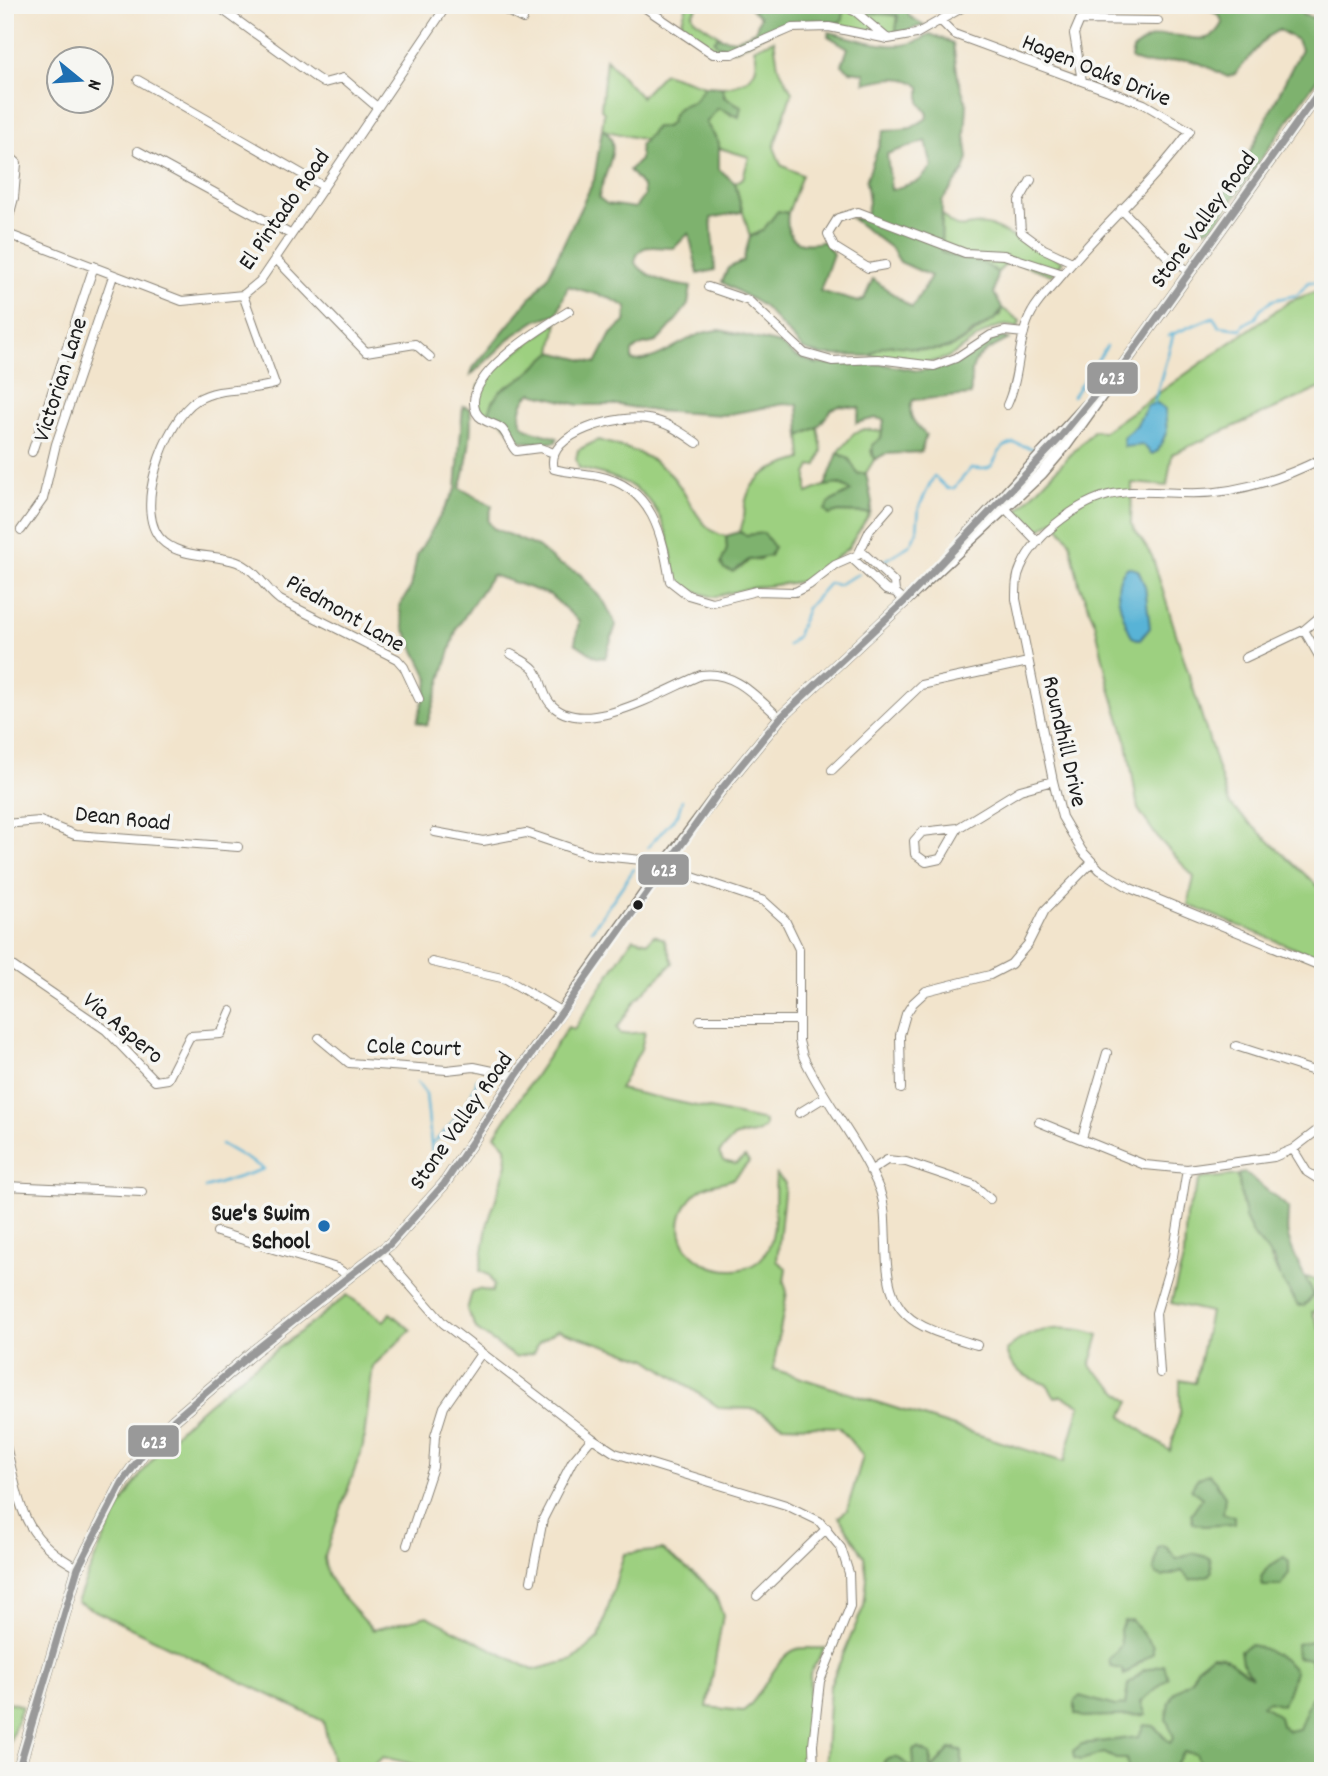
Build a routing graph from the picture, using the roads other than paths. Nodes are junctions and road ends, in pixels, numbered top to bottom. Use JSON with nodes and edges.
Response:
{"nodes":[{"id":1,"x":216,"y":5,"type":"edge"},
{"id":2,"x":447,"y":5,"type":"edge"},
{"id":3,"x":495,"y":5,"type":"edge"},
{"id":4,"x":641,"y":5,"type":"edge"},
{"id":5,"x":841,"y":5,"type":"edge"},
{"id":6,"x":967,"y":5,"type":"edge"},
{"id":7,"x":523,"y":19,"type":"dead end"},
{"id":8,"x":1158,"y":21,"type":"dead end"},
{"id":9,"x":942,"y":22,"type":"junction"},
{"id":10,"x":888,"y":39,"type":"junction"},
{"id":11,"x":138,"y":80,"type":"dead end"},
{"id":12,"x":1082,"y":81,"type":"junction"},
{"id":13,"x":1323,"y":86,"type":"edge"},
{"id":14,"x":377,"y":107,"type":"junction"},
{"id":15,"x":138,"y":151,"type":"dead end"},
{"id":16,"x":5,"y":152,"type":"edge"},
{"id":17,"x":1031,"y":180,"type":"dead end"},
{"id":18,"x":323,"y":186,"type":"junction"},
{"id":19,"x":1121,"y":209,"type":"junction"},
{"id":20,"x":5,"y":232,"type":"edge"},
{"id":21,"x":290,"y":234,"type":"junction"},
{"id":22,"x":275,"y":258,"type":"junction"},
{"id":23,"x":1072,"y":262,"type":"junction"},
{"id":24,"x":885,"y":265,"type":"dead end"},
{"id":25,"x":94,"y":266,"type":"junction"},
{"id":26,"x":1190,"y":272,"type":"junction"},
{"id":27,"x":1063,"y":274,"type":"junction"},
{"id":28,"x":113,"y":276,"type":"junction"},
{"id":29,"x":708,"y":287,"type":"dead end"},
{"id":30,"x":243,"y":295,"type":"junction"},
{"id":31,"x":569,"y":311,"type":"dead end"},
{"id":32,"x":1024,"y":333,"type":"junction"},
{"id":33,"x":430,"y":357,"type":"dead end"},
{"id":34,"x":1007,"y":405,"type":"dead end"},
{"id":35,"x":696,"y":443,"type":"dead end"},
{"id":36,"x":33,"y":452,"type":"dead end"},
{"id":37,"x":554,"y":453,"type":"junction"},
{"id":38,"x":1323,"y":458,"type":"edge"},
{"id":39,"x":1003,"y":506,"type":"junction"},
{"id":40,"x":890,"y":507,"type":"dead end"},
{"id":41,"x":21,"y":530,"type":"dead end"},
{"id":42,"x":1038,"y":542,"type":"junction"},
{"id":43,"x":857,"y":555,"type":"junction"},
{"id":44,"x":905,"y":601,"type":"junction"},
{"id":45,"x":1323,"y":614,"type":"edge"},
{"id":46,"x":1304,"y":630,"type":"junction"},
{"id":47,"x":512,"y":654,"type":"dead end"},
{"id":48,"x":1245,"y":658,"type":"dead end"},
{"id":49,"x":1028,"y":662,"type":"junction"},
{"id":50,"x":1323,"y":663,"type":"edge"},
{"id":51,"x":419,"y":699,"type":"dead end"},
{"id":52,"x":780,"y":718,"type":"junction"},
{"id":53,"x":832,"y":770,"type":"dead end"},
{"id":54,"x":1053,"y":781,"type":"junction"},
{"id":55,"x":5,"y":824,"type":"edge"},
{"id":56,"x":958,"y":828,"type":"junction"},
{"id":57,"x":435,"y":832,"type":"dead end"},
{"id":58,"x":238,"y":847,"type":"dead end"},
{"id":59,"x":1092,"y":862,"type":"junction"},
{"id":60,"x":663,"y":867,"type":"junction"},
{"id":61,"x":5,"y":961,"type":"edge"},
{"id":62,"x":432,"y":962,"type":"dead end"},
{"id":63,"x":1323,"y":967,"type":"edge"},
{"id":64,"x":231,"y":1011,"type":"dead end"},
{"id":65,"x":562,"y":1012,"type":"junction"},
{"id":66,"x":701,"y":1020,"type":"dead end"},
{"id":67,"x":799,"y":1020,"type":"junction"},
{"id":68,"x":319,"y":1038,"type":"dead end"},
{"id":69,"x":1236,"y":1046,"type":"dead end"},
{"id":70,"x":1107,"y":1054,"type":"dead end"},
{"id":71,"x":1323,"y":1074,"type":"edge"},
{"id":72,"x":516,"y":1076,"type":"junction"},
{"id":73,"x":901,"y":1089,"type":"dead end"},
{"id":74,"x":825,"y":1097,"type":"junction"},
{"id":75,"x":800,"y":1113,"type":"dead end"},
{"id":76,"x":1040,"y":1122,"type":"dead end"},
{"id":77,"x":1323,"y":1126,"type":"edge"},
{"id":78,"x":1082,"y":1138,"type":"junction"},
{"id":79,"x":1293,"y":1149,"type":"junction"},
{"id":80,"x":1187,"y":1169,"type":"junction"},
{"id":81,"x":870,"y":1171,"type":"junction"},
{"id":82,"x":1323,"y":1182,"type":"edge"},
{"id":83,"x":5,"y":1186,"type":"edge"},
{"id":84,"x":142,"y":1192,"type":"dead end"},
{"id":85,"x":990,"y":1199,"type":"dead end"},
{"id":86,"x":217,"y":1232,"type":"dead end"},
{"id":87,"x":380,"y":1252,"type":"junction"},
{"id":88,"x":350,"y":1277,"type":"junction"},
{"id":89,"x":978,"y":1345,"type":"dead end"},
{"id":90,"x":480,"y":1355,"type":"junction"},
{"id":91,"x":1160,"y":1373,"type":"dead end"},
{"id":92,"x":592,"y":1438,"type":"junction"},
{"id":93,"x":5,"y":1442,"type":"edge"},
{"id":94,"x":827,"y":1528,"type":"junction"},
{"id":95,"x":407,"y":1545,"type":"dead end"},
{"id":96,"x":78,"y":1568,"type":"junction"},
{"id":97,"x":531,"y":1581,"type":"dead end"},
{"id":98,"x":757,"y":1596,"type":"dead end"},
{"id":99,"x":18,"y":1771,"type":"edge"},
{"id":100,"x":814,"y":1771,"type":"edge"}],
"edges":[{"from":1,"to":14,"type":"street"},
{"from":2,"to":14,"type":"street","name":"El Pintado Road"},
{"from":3,"to":7,"type":"street"},
{"from":4,"to":10,"type":"street"},
{"from":5,"to":10,"type":"street"},
{"from":6,"to":9,"type":"street"},
{"from":8,"to":12,"type":"street"},
{"from":9,"to":10,"type":"street"},
{"from":9,"to":12,"type":"street","name":"Hagen Oaks Drive"},
{"from":11,"to":18,"type":"street"},
{"from":12,"to":19,"type":"street","name":"Hagen Oaks Drive"},
{"from":13,"to":26,"type":"street","name":"Stone Valley Road"},
{"from":14,"to":18,"type":"street","name":"El Pintado Road"},
{"from":15,"to":21,"type":"street"},
{"from":16,"to":20,"type":"street"},
{"from":17,"to":23,"type":"street"},
{"from":18,"to":21,"type":"street","name":"El Pintado Road"},
{"from":19,"to":23,"type":"street","name":"Hagen Oaks Drive"},
{"from":19,"to":26,"type":"street"},
{"from":20,"to":25,"type":"street","name":"El Pintado Road"},
{"from":21,"to":22,"type":"street","name":"El Pintado Road"},
{"from":22,"to":30,"type":"street","name":"El Pintado Road"},
{"from":22,"to":33,"type":"street"},
{"from":23,"to":27,"type":"street","name":"Hagen Oaks Drive"},
{"from":24,"to":27,"type":"street"},
{"from":25,"to":28,"type":"street","name":"El Pintado Road"},
{"from":25,"to":36,"type":"street"},
{"from":26,"to":39,"type":"street","name":"Stone Valley Road"},
{"from":27,"to":32,"type":"street","name":"Hagen Oaks Drive"},
{"from":28,"to":30,"type":"street","name":"El Pintado Road"},
{"from":28,"to":41,"type":"street","name":"Victorian Lane"},
{"from":29,"to":32,"type":"street"},
{"from":30,"to":51,"type":"street","name":"Piedmont Lane"},
{"from":31,"to":37,"type":"street"},
{"from":32,"to":34,"type":"street","name":"Hagen Oaks Drive"},
{"from":35,"to":37,"type":"street"},
{"from":37,"to":43,"type":"street"},
{"from":38,"to":42,"type":"street","name":"Roundhill Drive"},
{"from":39,"to":42,"type":"street"},
{"from":39,"to":44,"type":"street","name":"Stone Valley Road"},
{"from":40,"to":43,"type":"street"},
{"from":42,"to":49,"type":"street","name":"Roundhill Drive"},
{"from":43,"to":44,"type":"street"},
{"from":44,"to":52,"type":"street","name":"Stone Valley Road"},
{"from":45,"to":46,"type":"street"},
{"from":46,"to":48,"type":"street"},
{"from":46,"to":50,"type":"street"},
{"from":47,"to":52,"type":"street"},
{"from":49,"to":53,"type":"street"},
{"from":49,"to":54,"type":"street","name":"Roundhill Drive"},
{"from":52,"to":60,"type":"street","name":"Stone Valley Road"},
{"from":54,"to":56,"type":"street"},
{"from":54,"to":59,"type":"street","name":"Roundhill Drive"},
{"from":55,"to":58,"type":"street","name":"Dean Road"},
{"from":56,"to":56,"type":"street"},
{"from":57,"to":60,"type":"street"},
{"from":59,"to":63,"type":"street","name":"Roundhill Drive"},
{"from":59,"to":73,"type":"street"},
{"from":60,"to":65,"type":"street","name":"Stone Valley Road"},
{"from":60,"to":67,"type":"street"},
{"from":61,"to":64,"type":"street","name":"Via Aspero"},
{"from":62,"to":65,"type":"street"},
{"from":65,"to":72,"type":"street","name":"Stone Valley Road"},
{"from":66,"to":67,"type":"street"},
{"from":67,"to":74,"type":"street"},
{"from":68,"to":72,"type":"street","name":"Cole Court"},
{"from":69,"to":71,"type":"street"},
{"from":70,"to":78,"type":"street"},
{"from":72,"to":87,"type":"street","name":"Stone Valley Road"},
{"from":74,"to":75,"type":"street"},
{"from":74,"to":81,"type":"street"},
{"from":76,"to":78,"type":"street"},
{"from":77,"to":79,"type":"street"},
{"from":78,"to":80,"type":"street"},
{"from":79,"to":80,"type":"street"},
{"from":79,"to":82,"type":"street"},
{"from":80,"to":91,"type":"street"},
{"from":81,"to":85,"type":"street"},
{"from":81,"to":89,"type":"street"},
{"from":83,"to":84,"type":"street"},
{"from":86,"to":88,"type":"street"},
{"from":87,"to":88,"type":"street","name":"Stone Valley Road"},
{"from":87,"to":90,"type":"street"},
{"from":88,"to":96,"type":"street","name":"Stone Valley Road"},
{"from":90,"to":92,"type":"street"},
{"from":90,"to":95,"type":"street"},
{"from":92,"to":94,"type":"street"},
{"from":92,"to":97,"type":"street"},
{"from":93,"to":96,"type":"street"},
{"from":94,"to":98,"type":"street"},
{"from":94,"to":100,"type":"street"},
{"from":96,"to":99,"type":"street","name":"Stone Valley Road"}]}
